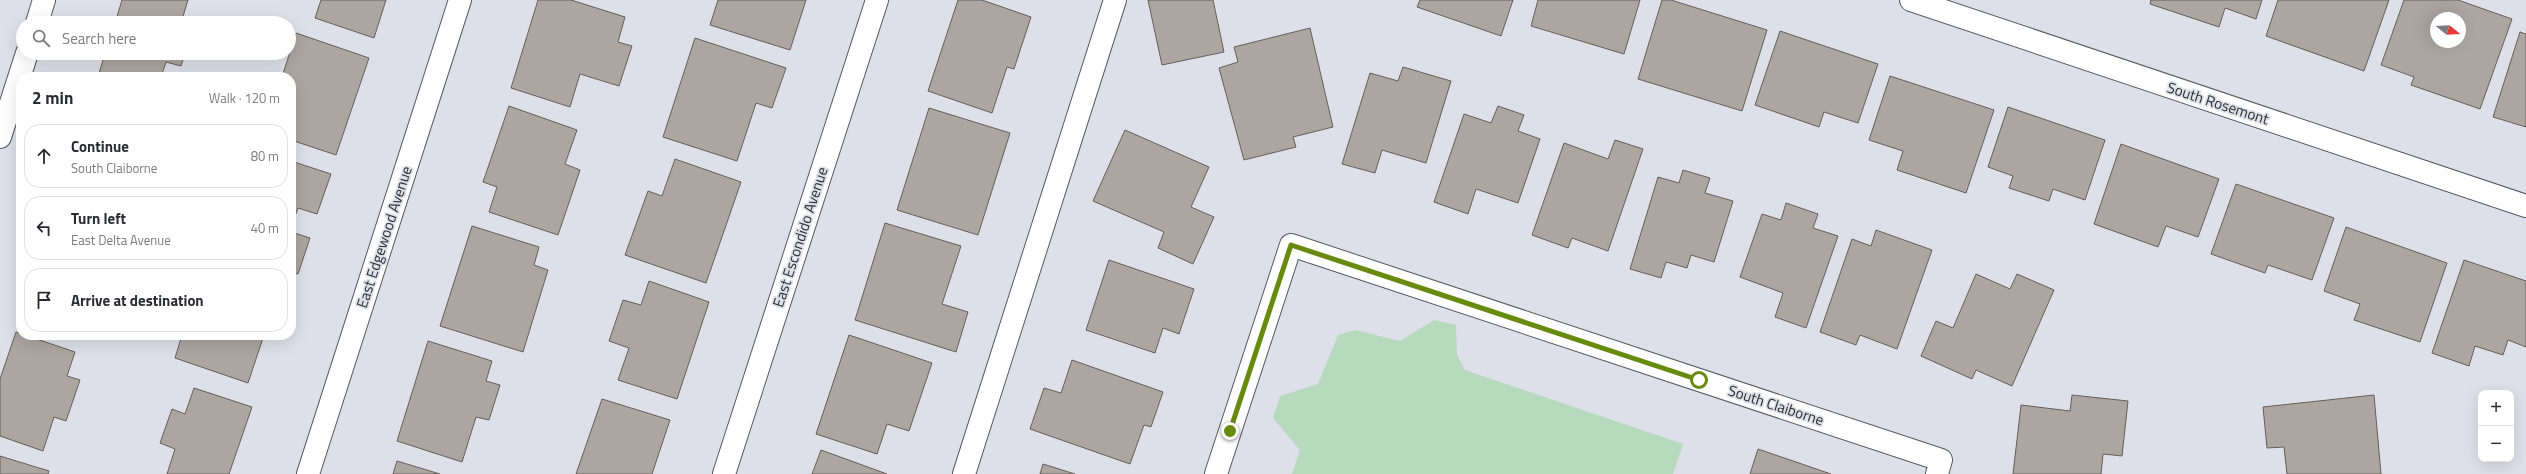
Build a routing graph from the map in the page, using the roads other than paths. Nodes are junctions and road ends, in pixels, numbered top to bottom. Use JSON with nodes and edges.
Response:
{"nodes":[{"id":1,"x":44,"y":0,"type":"edge"},
{"id":2,"x":460,"y":0,"type":"edge"},
{"id":3,"x":877,"y":0,"type":"edge"},
{"id":4,"x":1115,"y":0,"type":"edge"},
{"id":5,"x":1911,"y":0,"type":"edge"},
{"id":6,"x":39,"y":16,"type":"edge"},
{"id":7,"x":25,"y":60,"type":"edge"},
{"id":8,"x":21,"y":72,"type":"edge"},
{"id":9,"x":16,"y":87,"type":"edge"},
{"id":10,"x":0,"y":137,"type":"edge"},
{"id":11,"x":2526,"y":206,"type":"edge"},
{"id":12,"x":1939,"y":467,"type":"edge"},
{"id":13,"x":308,"y":474,"type":"edge"},
{"id":14,"x":724,"y":474,"type":"edge"},
{"id":15,"x":964,"y":474,"type":"edge"},
{"id":16,"x":1216,"y":474,"type":"edge"}],
"edges":[{"from":1,"to":6,"type":"street"},
{"from":2,"to":13,"type":"street","name":"East Edgewood Avenue"},
{"from":3,"to":14,"type":"street","name":"East Escondido Avenue"},
{"from":4,"to":15,"type":"street"},
{"from":5,"to":11,"type":"street","name":"South Rosemont"},
{"from":7,"to":8,"type":"street"},
{"from":9,"to":10,"type":"street"},
{"from":12,"to":16,"type":"street","name":"South Claiborne"}]}
